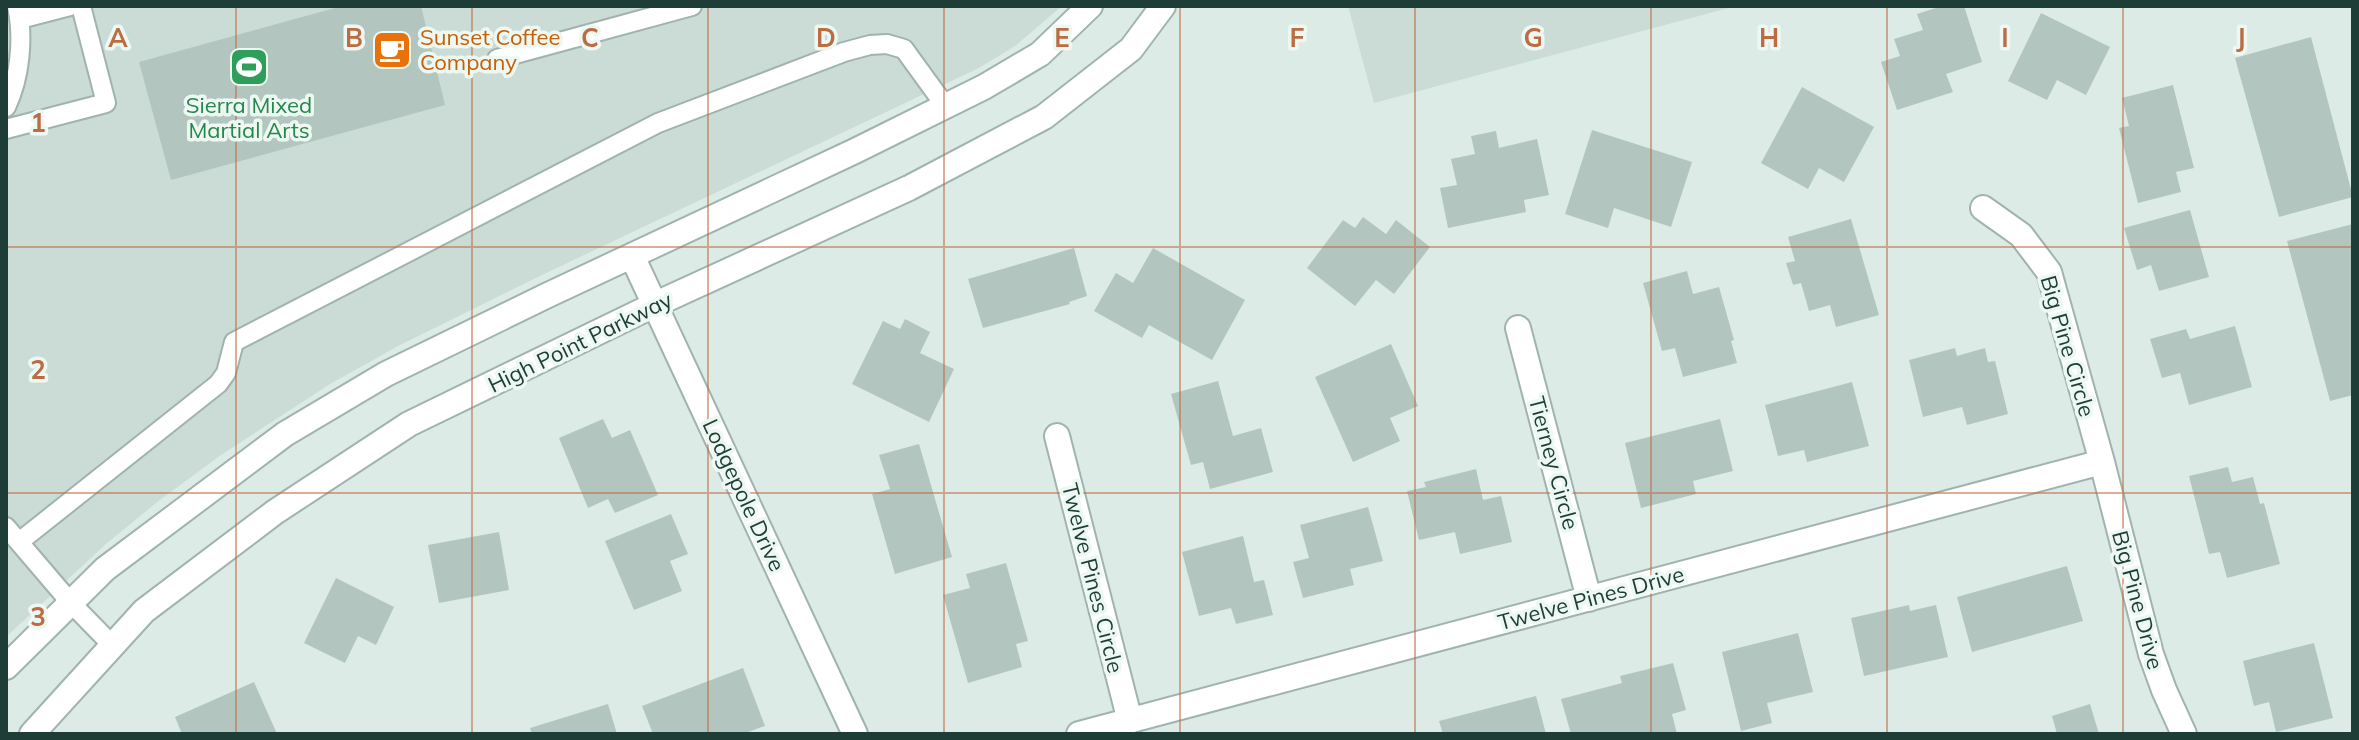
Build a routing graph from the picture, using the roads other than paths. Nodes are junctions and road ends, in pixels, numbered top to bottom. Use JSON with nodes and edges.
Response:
{"nodes":[{"id":1,"x":70,"y":6,"type":"edge"},
{"id":2,"x":81,"y":6,"type":"edge"},
{"id":3,"x":692,"y":6,"type":"edge"},
{"id":4,"x":1090,"y":6,"type":"edge"},
{"id":5,"x":1163,"y":6,"type":"edge"},
{"id":6,"x":19,"y":12,"type":"edge"},
{"id":7,"x":497,"y":59,"type":"dead end"},
{"id":8,"x":6,"y":107,"type":"edge"},
{"id":9,"x":946,"y":107,"type":"junction"},
{"id":10,"x":6,"y":129,"type":"edge"},
{"id":11,"x":1983,"y":208,"type":"dead end"},
{"id":12,"x":632,"y":256,"type":"junction"},
{"id":13,"x":656,"y":304,"type":"junction"},
{"id":14,"x":1518,"y":328,"type":"dead end"},
{"id":15,"x":1057,"y":436,"type":"dead end"},
{"id":16,"x":2102,"y":462,"type":"junction"},
{"id":17,"x":6,"y":527,"type":"edge"},
{"id":18,"x":19,"y":542,"type":"junction"},
{"id":19,"x":1589,"y":599,"type":"junction"},
{"id":20,"x":70,"y":602,"type":"junction"},
{"id":21,"x":113,"y":646,"type":"junction"},
{"id":22,"x":6,"y":667,"type":"edge"},
{"id":23,"x":1130,"y":721,"type":"junction"},
{"id":24,"x":32,"y":734,"type":"edge"},
{"id":25,"x":855,"y":734,"type":"edge"},
{"id":26,"x":1079,"y":734,"type":"edge"},
{"id":27,"x":2184,"y":734,"type":"edge"}],
"edges":[{"from":1,"to":6,"type":"lane"},
{"from":2,"to":10,"type":"lane"},
{"from":3,"to":7,"type":"lane"},
{"from":4,"to":9,"type":"street"},
{"from":5,"to":13,"type":"street","name":"High Point Parkway"},
{"from":6,"to":8,"type":"lane"},
{"from":9,"to":12,"type":"street"},
{"from":9,"to":18,"type":"lane"},
{"from":11,"to":16,"type":"street","name":"Big Pine Circle"},
{"from":12,"to":13,"type":"street","name":"Lodgepole Drive"},
{"from":12,"to":20,"type":"street"},
{"from":13,"to":21,"type":"street","name":"High Point Parkway"},
{"from":13,"to":25,"type":"street","name":"Lodgepole Drive"},
{"from":14,"to":19,"type":"street","name":"Tierney Circle"},
{"from":15,"to":23,"type":"street","name":"Twelve Pines Circle"},
{"from":16,"to":19,"type":"street","name":"Twelve Pines Drive"},
{"from":16,"to":27,"type":"street","name":"Big Pine Drive"},
{"from":17,"to":18,"type":"lane"},
{"from":18,"to":20,"type":"lane"},
{"from":19,"to":23,"type":"street","name":"Twelve Pines Drive"},
{"from":20,"to":21,"type":"lane"},
{"from":20,"to":22,"type":"street"},
{"from":21,"to":24,"type":"street","name":"High Point Parkway"},
{"from":23,"to":26,"type":"street","name":"Twelve Pines Drive"}]}
